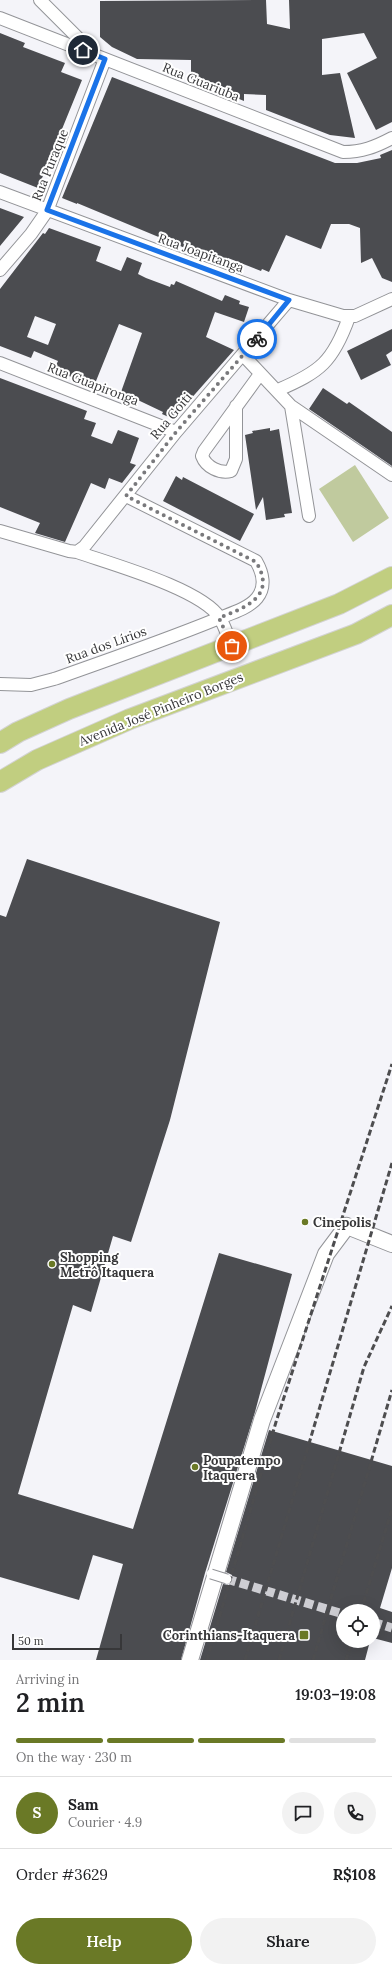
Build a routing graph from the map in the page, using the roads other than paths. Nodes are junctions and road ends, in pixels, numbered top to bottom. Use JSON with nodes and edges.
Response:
{"nodes":[{"id":1,"x":40,"y":0,"type":"edge"},
{"id":2,"x":0,"y":18,"type":"edge"},
{"id":3,"x":100,"y":57,"type":"junction"},
{"id":4,"x":392,"y":138,"type":"edge"},
{"id":5,"x":0,"y":192,"type":"edge"},
{"id":6,"x":47,"y":210,"type":"junction"},
{"id":7,"x":0,"y":270,"type":"edge"},
{"id":8,"x":392,"y":299,"type":"edge"},
{"id":9,"x":289,"y":300,"type":"junction"},
{"id":10,"x":349,"y":317,"type":"junction"},
{"id":11,"x":243,"y":355,"type":"junction"},
{"id":12,"x":0,"y":363,"type":"edge"},
{"id":13,"x":260,"y":374,"type":"junction"},
{"id":14,"x":278,"y":390,"type":"junction"},
{"id":15,"x":236,"y":406,"type":"junction"},
{"id":16,"x":291,"y":406,"type":"junction"},
{"id":17,"x":176,"y":432,"type":"junction"},
{"id":18,"x":392,"y":475,"type":"edge"},
{"id":19,"x":126,"y":496,"type":"junction"},
{"id":20,"x":309,"y":516,"type":"dead end"},
{"id":21,"x":0,"y":531,"type":"edge"},
{"id":22,"x":83,"y":554,"type":"junction"},
{"id":23,"x":392,"y":577,"type":"edge"},
{"id":24,"x":392,"y":615,"type":"edge"},
{"id":25,"x":219,"y":618,"type":"junction"},
{"id":26,"x":232,"y":646,"type":"junction"},
{"id":27,"x":0,"y":684,"type":"edge"},
{"id":28,"x":0,"y":743,"type":"edge"},
{"id":29,"x":0,"y":782,"type":"edge"},
{"id":30,"x":391,"y":1243,"type":"edge"},
{"id":31,"x":211,"y":1574,"type":"dead end"},
{"id":32,"x":227,"y":1579,"type":"tunnel mouth"},
{"id":33,"x":190,"y":1660,"type":"edge"}],
"edges":[{"from":1,"to":3,"type":"street"},
{"from":2,"to":3,"type":"street","name":"Rua Guariuba"},
{"from":3,"to":4,"type":"street","name":"Rua Guariuba"},
{"from":3,"to":6,"type":"street","name":"Rua Puraque"},
{"from":5,"to":6,"type":"street","name":"Rua Joapitanga"},
{"from":6,"to":7,"type":"street","name":"Rua Puraque"},
{"from":6,"to":9,"type":"street","name":"Rua Joapitanga"},
{"from":8,"to":10,"type":"street"},
{"from":9,"to":10,"type":"street","name":"Rua Joapitanga"},
{"from":9,"to":11,"type":"street","name":"Rua Goiti"},
{"from":10,"to":14,"type":"street"},
{"from":11,"to":13,"type":"street"},
{"from":11,"to":17,"type":"street","name":"Rua Goiti"},
{"from":12,"to":17,"type":"street","name":"Rua Guapironga"},
{"from":13,"to":14,"type":"street"},
{"from":13,"to":15,"type":"street"},
{"from":14,"to":16,"type":"street"},
{"from":15,"to":15,"type":"street"},
{"from":16,"to":18,"type":"street"},
{"from":16,"to":20,"type":"street"},
{"from":17,"to":19,"type":"street","name":"Rua Goiti"},
{"from":19,"to":22,"type":"street","name":"Rua Goiti"},
{"from":19,"to":25,"type":"street","name":"Rua dos Lírios"},
{"from":21,"to":22,"type":"street"},
{"from":22,"to":25,"type":"street"},
{"from":23,"to":26,"type":"main road"},
{"from":24,"to":29,"type":"main road","name":"Avenida José Pinheiro Borges"},
{"from":25,"to":26,"type":"street"},
{"from":25,"to":27,"type":"street","name":"Rua dos Lírios"},
{"from":26,"to":28,"type":"main road"},
{"from":30,"to":33,"type":"street"},
{"from":31,"to":32,"type":"street","bridge":true}]}
